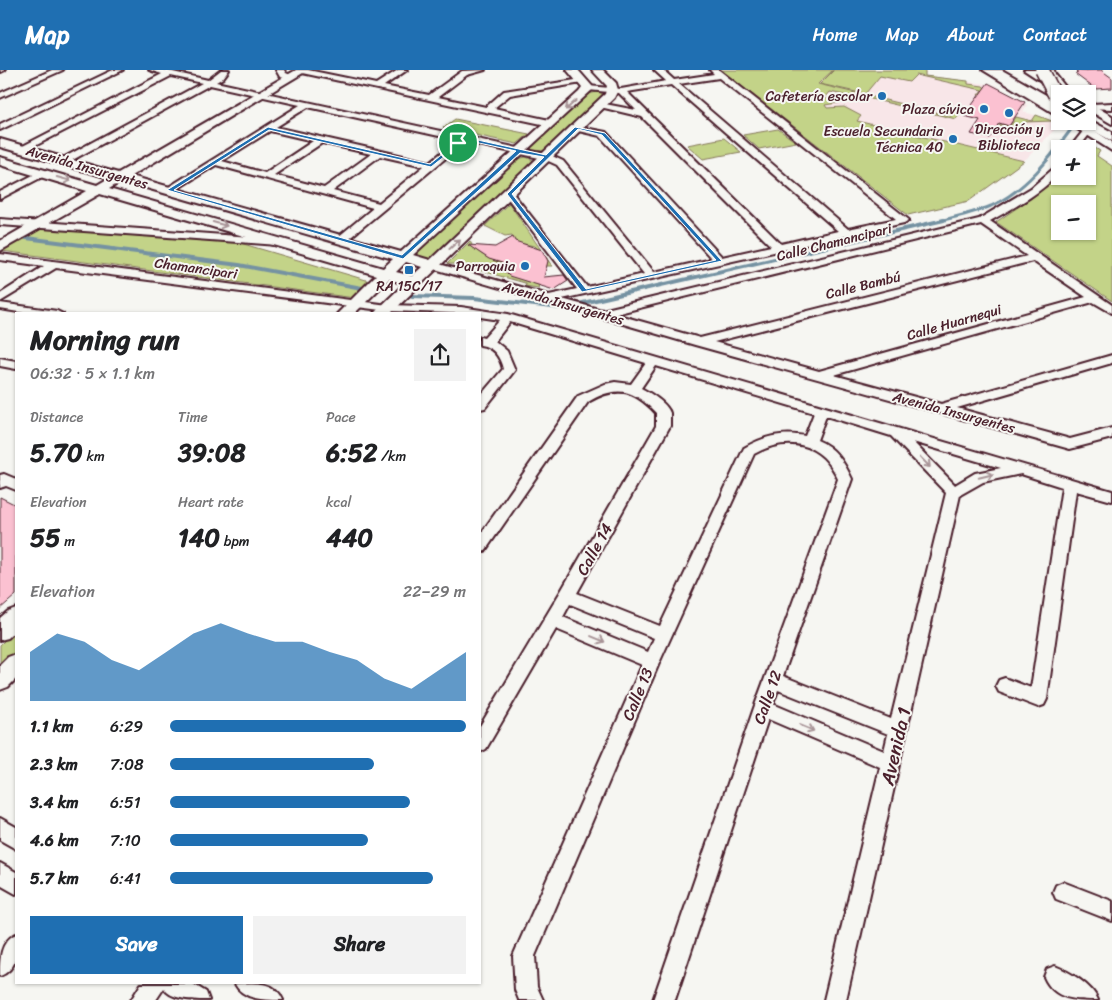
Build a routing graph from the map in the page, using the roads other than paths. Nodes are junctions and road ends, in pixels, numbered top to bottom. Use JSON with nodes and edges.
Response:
{"nodes":[{"id":1,"x":58,"y":70,"type":"edge"},
{"id":2,"x":119,"y":70,"type":"edge"},
{"id":3,"x":153,"y":70,"type":"edge"},
{"id":4,"x":225,"y":70,"type":"edge"},
{"id":5,"x":403,"y":70,"type":"edge"},
{"id":6,"x":481,"y":70,"type":"edge"},
{"id":7,"x":572,"y":70,"type":"edge"},
{"id":8,"x":597,"y":70,"type":"edge"},
{"id":9,"x":658,"y":70,"type":"edge"},
{"id":10,"x":988,"y":70,"type":"edge"},
{"id":11,"x":994,"y":70,"type":"edge"},
{"id":12,"x":1013,"y":70,"type":"edge"},
{"id":13,"x":1029,"y":70,"type":"edge"},
{"id":14,"x":1042,"y":70,"type":"edge"},
{"id":15,"x":1048,"y":70,"type":"edge"},
{"id":16,"x":292,"y":72,"type":"edge"},
{"id":17,"x":717,"y":72,"type":"edge"},
{"id":18,"x":169,"y":74,"type":"junction"},
{"id":19,"x":210,"y":82,"type":"junction"},
{"id":20,"x":673,"y":83,"type":"junction"},
{"id":21,"x":585,"y":84,"type":"junction"},
{"id":22,"x":1054,"y":85,"type":"edge"},
{"id":23,"x":1055,"y":85,"type":"edge"},
{"id":24,"x":378,"y":86,"type":"junction"},
{"id":25,"x":1051,"y":86,"type":"edge"},
{"id":26,"x":1051,"y":89,"type":"edge"},
{"id":27,"x":617,"y":90,"type":"junction"},
{"id":28,"x":260,"y":93,"type":"junction"},
{"id":29,"x":0,"y":96,"type":"edge"},
{"id":30,"x":432,"y":97,"type":"junction"},
{"id":31,"x":1051,"y":103,"type":"edge"},
{"id":32,"x":307,"y":104,"type":"junction"},
{"id":33,"x":600,"y":106,"type":"junction"},
{"id":34,"x":1112,"y":106,"type":"edge"},
{"id":35,"x":1051,"y":108,"type":"edge"},
{"id":36,"x":1096,"y":108,"type":"edge"},
{"id":37,"x":488,"y":109,"type":"junction"},
{"id":38,"x":1096,"y":114,"type":"edge"},
{"id":39,"x":646,"y":115,"type":"junction"},
{"id":40,"x":1111,"y":122,"type":"edge"},
{"id":41,"x":551,"y":123,"type":"junction"},
{"id":42,"x":0,"y":127,"type":"edge"},
{"id":43,"x":268,"y":128,"type":"junction"},
{"id":44,"x":577,"y":128,"type":"junction"},
{"id":45,"x":1089,"y":130,"type":"edge"},
{"id":46,"x":1094,"y":130,"type":"edge"},
{"id":47,"x":1112,"y":137,"type":"edge"},
{"id":48,"x":464,"y":138,"type":"junction"},
{"id":49,"x":320,"y":140,"type":"junction"},
{"id":50,"x":0,"y":143,"type":"edge"},
{"id":51,"x":1112,"y":147,"type":"edge"},
{"id":52,"x":22,"y":149,"type":"junction"},
{"id":53,"x":519,"y":151,"type":"junction"},
{"id":54,"x":378,"y":153,"type":"junction"},
{"id":55,"x":547,"y":157,"type":"junction"},
{"id":56,"x":0,"y":161,"type":"edge"},
{"id":57,"x":64,"y":161,"type":"junction"},
{"id":58,"x":214,"y":162,"type":"junction"},
{"id":59,"x":431,"y":165,"type":"junction"},
{"id":60,"x":43,"y":173,"type":"junction"},
{"id":61,"x":116,"y":175,"type":"junction"},
{"id":62,"x":1051,"y":175,"type":"edge"},
{"id":63,"x":267,"y":176,"type":"junction"},
{"id":64,"x":94,"y":187,"type":"junction"},
{"id":65,"x":169,"y":190,"type":"junction"},
{"id":66,"x":325,"y":192,"type":"junction"},
{"id":67,"x":509,"y":194,"type":"junction"},
{"id":68,"x":0,"y":196,"type":"edge"},
{"id":69,"x":381,"y":206,"type":"junction"},
{"id":70,"x":983,"y":221,"type":"junction"},
{"id":71,"x":0,"y":222,"type":"edge"},
{"id":72,"x":23,"y":224,"type":"junction"},
{"id":73,"x":38,"y":225,"type":"junction"},
{"id":74,"x":846,"y":233,"type":"junction"},
{"id":75,"x":0,"y":237,"type":"edge"},
{"id":76,"x":342,"y":239,"type":"junction"},
{"id":77,"x":282,"y":242,"type":"junction"},
{"id":78,"x":0,"y":247,"type":"edge"},
{"id":79,"x":779,"y":248,"type":"junction"},
{"id":80,"x":0,"y":257,"type":"edge"},
{"id":81,"x":403,"y":257,"type":"junction"},
{"id":82,"x":1035,"y":257,"type":"junction"},
{"id":83,"x":720,"y":261,"type":"junction"},
{"id":84,"x":54,"y":264,"type":"junction"},
{"id":85,"x":432,"y":265,"type":"junction"},
{"id":86,"x":386,"y":273,"type":"junction"},
{"id":87,"x":651,"y":276,"type":"junction"},
{"id":88,"x":415,"y":282,"type":"junction"},
{"id":89,"x":585,"y":291,"type":"junction"},
{"id":90,"x":0,"y":298,"type":"edge"},
{"id":91,"x":1095,"y":298,"type":"junction"},
{"id":92,"x":553,"y":300,"type":"junction"},
{"id":93,"x":355,"y":304,"type":"junction"},
{"id":94,"x":0,"y":306,"type":"edge"},
{"id":95,"x":1112,"y":310,"type":"edge"},
{"id":96,"x":384,"y":311,"type":"edge"},
{"id":97,"x":42,"y":312,"type":"edge"},
{"id":98,"x":347,"y":312,"type":"edge"},
{"id":99,"x":473,"y":312,"type":"edge"},
{"id":100,"x":481,"y":313,"type":"edge"},
{"id":101,"x":595,"y":313,"type":"junction"},
{"id":102,"x":508,"y":318,"type":"junction"},
{"id":103,"x":483,"y":342,"type":"edge"},
{"id":104,"x":700,"y":342,"type":"junction"},
{"id":105,"x":1112,"y":359,"type":"edge"},
{"id":106,"x":653,"y":361,"type":"junction"},
{"id":107,"x":0,"y":362,"type":"edge"},
{"id":108,"x":15,"y":365,"type":"edge"},
{"id":109,"x":822,"y":375,"type":"junction"},
{"id":110,"x":634,"y":389,"type":"junction"},
{"id":111,"x":481,"y":404,"type":"edge"},
{"id":112,"x":942,"y":409,"type":"junction"},
{"id":113,"x":821,"y":411,"type":"junction"},
{"id":114,"x":896,"y":433,"type":"junction"},
{"id":115,"x":1112,"y":433,"type":"edge"},
{"id":116,"x":809,"y":442,"type":"junction"},
{"id":117,"x":1022,"y":470,"type":"junction"},
{"id":118,"x":0,"y":483,"type":"edge"},
{"id":119,"x":15,"y":484,"type":"edge"},
{"id":120,"x":1070,"y":484,"type":"junction"},
{"id":121,"x":954,"y":492,"type":"junction"},
{"id":122,"x":1112,"y":496,"type":"edge"},
{"id":123,"x":481,"y":546,"type":"edge"},
{"id":124,"x":567,"y":596,"type":"junction"},
{"id":125,"x":15,"y":617,"type":"edge"},
{"id":126,"x":553,"y":620,"type":"junction"},
{"id":127,"x":0,"y":631,"type":"edge"},
{"id":128,"x":664,"y":636,"type":"junction"},
{"id":129,"x":652,"y":661,"type":"junction"},
{"id":130,"x":15,"y":665,"type":"edge"},
{"id":131,"x":0,"y":680,"type":"edge"},
{"id":132,"x":773,"y":680,"type":"junction"},
{"id":133,"x":1005,"y":686,"type":"dead end"},
{"id":134,"x":763,"y":708,"type":"junction"},
{"id":135,"x":899,"y":730,"type":"junction"},
{"id":136,"x":481,"y":741,"type":"edge"},
{"id":137,"x":891,"y":764,"type":"junction"},
{"id":138,"x":0,"y":828,"type":"edge"},
{"id":139,"x":15,"y":838,"type":"edge"},
{"id":140,"x":0,"y":873,"type":"edge"},
{"id":141,"x":15,"y":883,"type":"edge"},
{"id":142,"x":1063,"y":892,"type":"dead end"},
{"id":143,"x":1112,"y":911,"type":"edge"},
{"id":144,"x":15,"y":946,"type":"edge"},
{"id":145,"x":0,"y":965,"type":"edge"},
{"id":146,"x":1055,"y":977,"type":"dead end"},
{"id":147,"x":154,"y":984,"type":"edge"},
{"id":148,"x":173,"y":984,"type":"edge"},
{"id":149,"x":249,"y":991,"type":"edge"},
{"id":150,"x":142,"y":1000,"type":"edge"},
{"id":151,"x":198,"y":1000,"type":"edge"},
{"id":152,"x":272,"y":1000,"type":"edge"},
{"id":153,"x":532,"y":1000,"type":"edge"},
{"id":154,"x":664,"y":1000,"type":"edge"},
{"id":155,"x":835,"y":1000,"type":"edge"},
{"id":156,"x":1087,"y":1000,"type":"edge"}],
"edges":[{"from":1,"to":29,"type":"street"},
{"from":2,"to":42,"type":"street"},
{"from":3,"to":18,"type":"street"},
{"from":4,"to":19,"type":"street"},
{"from":5,"to":24,"type":"street"},
{"from":6,"to":30,"type":"street"},
{"from":7,"to":21,"type":"street"},
{"from":8,"to":27,"type":"street"},
{"from":9,"to":20,"type":"street"},
{"from":10,"to":35,"type":"street"},
{"from":11,"to":31,"type":"main road"},
{"from":12,"to":26,"type":"main road"},
{"from":13,"to":25,"type":"street"},
{"from":14,"to":22,"type":"main road","bridge":true},
{"from":15,"to":23,"type":"main road"},
{"from":16,"to":24,"type":"street"},
{"from":16,"to":28,"type":"street"},
{"from":17,"to":20,"type":"street"},
{"from":17,"to":74,"type":"street","name":"Calle Chamancipari"},
{"from":18,"to":19,"type":"street"},
{"from":18,"to":52,"type":"street"},
{"from":19,"to":28,"type":"street"},
{"from":19,"to":57,"type":"street"},
{"from":20,"to":27,"type":"street"},
{"from":20,"to":74,"type":"street"},
{"from":21,"to":27,"type":"street"},
{"from":21,"to":37,"type":"street"},
{"from":21,"to":41,"type":"street","one_way":true},
{"from":24,"to":30,"type":"street"},
{"from":27,"to":33,"type":"street"},
{"from":27,"to":39,"type":"street"},
{"from":28,"to":32,"type":"street"},
{"from":28,"to":61,"type":"street"},
{"from":30,"to":37,"type":"street"},
{"from":32,"to":43,"type":"street"},
{"from":32,"to":48,"type":"street"},
{"from":33,"to":39,"type":"street"},
{"from":33,"to":44,"type":"street"},
{"from":34,"to":36,"type":"street"},
{"from":37,"to":41,"type":"street"},
{"from":38,"to":40,"type":"main road"},
{"from":39,"to":79,"type":"street"},
{"from":41,"to":53,"type":"street"},
{"from":43,"to":49,"type":"street"},
{"from":43,"to":58,"type":"street"},
{"from":44,"to":55,"type":"street"},
{"from":44,"to":83,"type":"street"},
{"from":45,"to":51,"type":"street"},
{"from":46,"to":47,"type":"main road"},
{"from":48,"to":53,"type":"street"},
{"from":48,"to":59,"type":"street"},
{"from":49,"to":54,"type":"street"},
{"from":49,"to":63,"type":"street"},
{"from":50,"to":52,"type":"street","name":"Avenida Insurgentes"},
{"from":52,"to":57,"type":"street","name":"Avenida Insurgentes"},
{"from":53,"to":55,"type":"street"},
{"from":53,"to":81,"type":"street"},
{"from":54,"to":59,"type":"street"},
{"from":54,"to":66,"type":"street"},
{"from":55,"to":67,"type":"street"},
{"from":55,"to":87,"type":"street"},
{"from":56,"to":60,"type":"street","name":"Avenida Insurgentes"},
{"from":57,"to":61,"type":"street","name":"Avenida Insurgentes"},
{"from":58,"to":63,"type":"street"},
{"from":58,"to":65,"type":"street"},
{"from":59,"to":69,"type":"street"},
{"from":60,"to":64,"type":"street","name":"Avenida Insurgentes","one_way":true},
{"from":60,"to":68,"type":"street"},
{"from":61,"to":64,"type":"street"},
{"from":61,"to":65,"type":"street","name":"Avenida Insurgentes"},
{"from":62,"to":70,"type":"street","name":"Calle Chamancipari"},
{"from":63,"to":66,"type":"street"},
{"from":64,"to":72,"type":"street"},
{"from":64,"to":73,"type":"street"},
{"from":64,"to":77,"type":"street","name":"Avenida Insurgentes","one_way":true},
{"from":65,"to":76,"type":"street","name":"Avenida Insurgentes"},
{"from":66,"to":69,"type":"street"},
{"from":85,"to":67,"type":"street","one_way":true},
{"from":67,"to":89,"type":"street"},
{"from":69,"to":76,"type":"street"},
{"from":70,"to":82,"type":"street"},
{"from":70,"to":101,"type":"street","name":"Calle Chamancipari"},
{"from":71,"to":72,"type":"street"},
{"from":72,"to":73,"type":"street"},
{"from":72,"to":75,"type":"street"},
{"from":73,"to":77,"type":"street"},
{"from":73,"to":78,"type":"street"},
{"from":74,"to":79,"type":"street","name":"Calle Chamancipari"},
{"from":76,"to":81,"type":"street","name":"Avenida Insurgentes"},
{"from":77,"to":86,"type":"street","name":"Avenida Insurgentes"},
{"from":79,"to":83,"type":"street","name":"Calle Chamancipari"},
{"from":80,"to":84,"type":"street","name":"Chamancipari"},
{"from":81,"to":85,"type":"street","name":"Avenida Insurgentes"},
{"from":81,"to":86,"type":"street"},
{"from":82,"to":91,"type":"street"},
{"from":82,"to":104,"type":"street","name":"Calle Bambú"},
{"from":83,"to":87,"type":"street","name":"Calle Chamancipari"},
{"from":84,"to":90,"type":"street"},
{"from":84,"to":93,"type":"street","name":"Chamancipari"},
{"from":85,"to":88,"type":"street"},
{"from":85,"to":92,"type":"street","name":"Avenida Insurgentes"},
{"from":86,"to":88,"type":"street","name":"Avenida Insurgentes"},
{"from":86,"to":93,"type":"street"},
{"from":87,"to":89,"type":"street","name":"Calle Chamancipari"},
{"from":88,"to":96,"type":"street"},
{"from":89,"to":92,"type":"street","name":"Calle Chamancipari"},
{"from":91,"to":95,"type":"street"},
{"from":91,"to":109,"type":"street","name":"Calle Huarnequi"},
{"from":92,"to":101,"type":"street","name":"Avenida Insurgentes"},
{"from":93,"to":96,"type":"street","name":"Chamancipari"},
{"from":93,"to":98,"type":"street"},
{"from":94,"to":97,"type":"street"},
{"from":96,"to":99,"type":"street","name":"Avenida Insurgentes"},
{"from":100,"to":102,"type":"street","name":"Avenida Insurgentes"},
{"from":101,"to":104,"type":"street","name":"Avenida Insurgentes"},
{"from":102,"to":103,"type":"street"},
{"from":102,"to":106,"type":"street","name":"Avenida Insurgentes"},
{"from":103,"to":111,"type":"street"},
{"from":104,"to":109,"type":"street","name":"Avenida Insurgentes"},
{"from":105,"to":112,"type":"street"},
{"from":106,"to":110,"type":"street"},
{"from":106,"to":113,"type":"street","name":"Avenida Insurgentes"},
{"from":107,"to":108,"type":"street"},
{"from":109,"to":112,"type":"street","name":"Avenida Insurgentes"},
{"from":110,"to":123,"type":"street"},
{"from":110,"to":124,"type":"street","name":"Calle 14"},
{"from":112,"to":115,"type":"street","name":"Avenida Insurgentes"},
{"from":113,"to":114,"type":"street","name":"Avenida Insurgentes"},
{"from":113,"to":116,"type":"street"},
{"from":114,"to":117,"type":"street","name":"Avenida Insurgentes"},
{"from":114,"to":121,"type":"street","one_way":true},
{"from":116,"to":128,"type":"street","name":"Calle 13"},
{"from":116,"to":132,"type":"street","name":"Calle 12"},
{"from":117,"to":120,"type":"street","name":"Avenida Insurgentes"},
{"from":121,"to":117,"type":"street","one_way":true},
{"from":118,"to":119,"type":"street"},
{"from":120,"to":122,"type":"street","name":"Avenida Insurgentes"},
{"from":120,"to":133,"type":"street"},
{"from":121,"to":135,"type":"street","name":"Avenida 1"},
{"from":124,"to":126,"type":"street","name":"Calle 14"},
{"from":124,"to":128,"type":"street"},
{"from":125,"to":127,"type":"street"},
{"from":126,"to":129,"type":"street","one_way":true},
{"from":126,"to":136,"type":"street","name":"Calle 14"},
{"from":128,"to":129,"type":"street","name":"Calle 13"},
{"from":129,"to":153,"type":"street","name":"Calle 13"},
{"from":130,"to":131,"type":"street"},
{"from":132,"to":134,"type":"street","name":"Calle 12"},
{"from":132,"to":135,"type":"street"},
{"from":134,"to":137,"type":"street","one_way":true},
{"from":134,"to":154,"type":"street","name":"Calle 12"},
{"from":135,"to":137,"type":"street","name":"Avenida 1"},
{"from":137,"to":155,"type":"street","name":"Avenida 1"},
{"from":138,"to":139,"type":"street"},
{"from":140,"to":141,"type":"street"},
{"from":142,"to":143,"type":"street"},
{"from":144,"to":145,"type":"street"},
{"from":146,"to":156,"type":"street"},
{"from":147,"to":150,"type":"street"},
{"from":148,"to":151,"type":"street"},
{"from":149,"to":152,"type":"street"}]}
